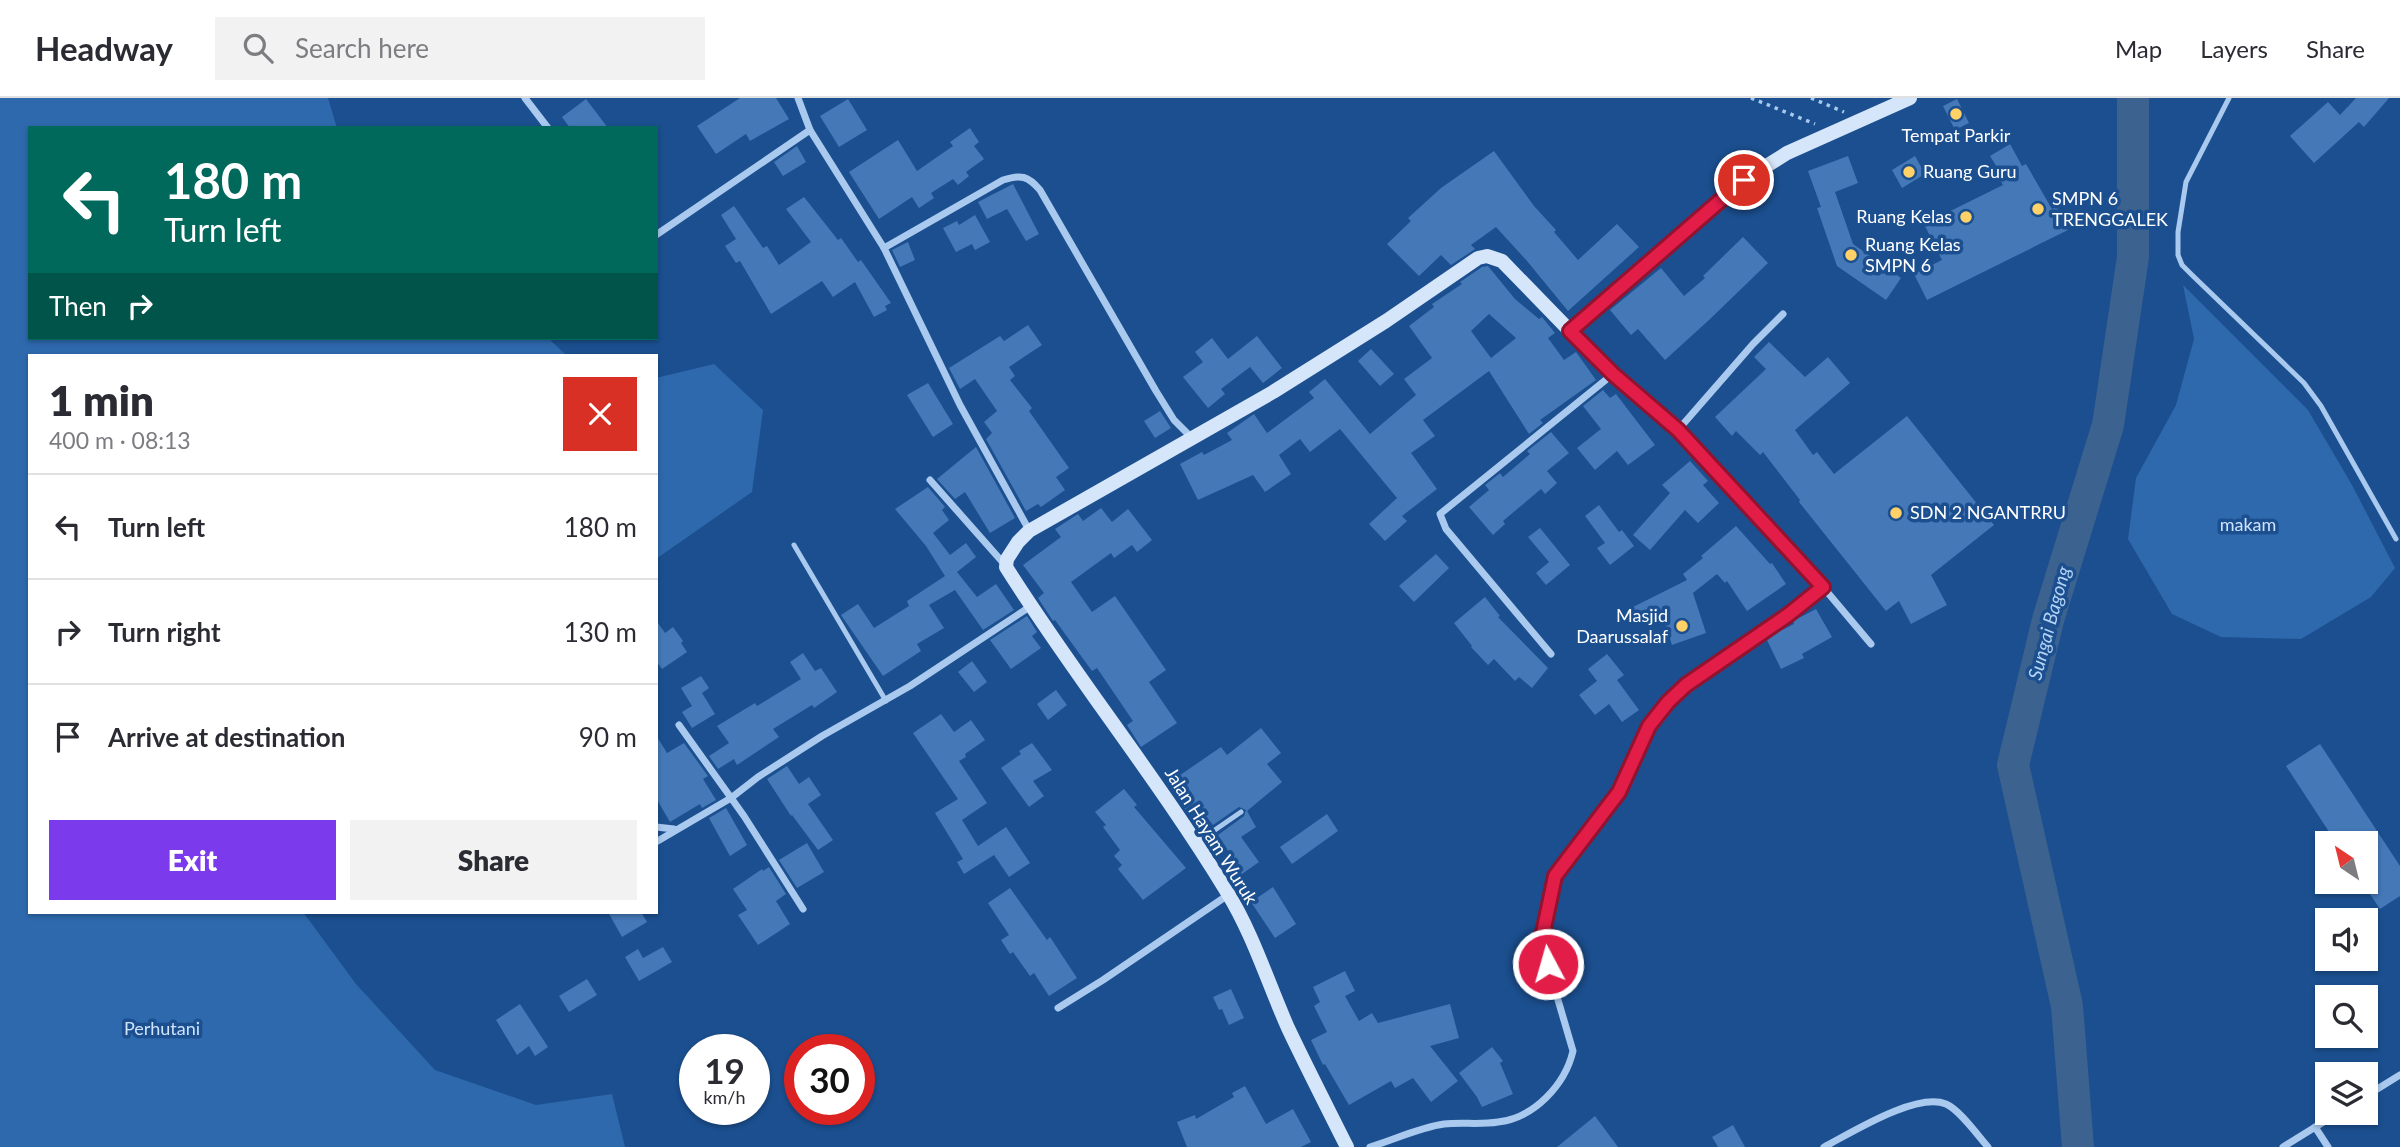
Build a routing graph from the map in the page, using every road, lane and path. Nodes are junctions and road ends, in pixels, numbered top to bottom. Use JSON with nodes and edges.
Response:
{"nodes":[{"id":1,"x":525,"y":98,"type":"edge"},
{"id":2,"x":798,"y":98,"type":"edge"},
{"id":3,"x":1751,"y":98,"type":"edge"},
{"id":4,"x":1811,"y":98,"type":"edge"},
{"id":5,"x":1910,"y":98,"type":"edge"},
{"id":6,"x":2229,"y":98,"type":"edge"},
{"id":7,"x":1864,"y":119,"type":"junction"},
{"id":8,"x":546,"y":126,"type":"edge"},
{"id":9,"x":810,"y":130,"type":"junction"},
{"id":10,"x":1836,"y":132,"type":"junction"},
{"id":11,"x":658,"y":234,"type":"edge"},
{"id":12,"x":884,"y":248,"type":"junction"},
{"id":13,"x":1783,"y":314,"type":"dead end"},
{"id":14,"x":1570,"y":331,"type":"junction"},
{"id":15,"x":1613,"y":374,"type":"junction"},
{"id":16,"x":1678,"y":430,"type":"junction"},
{"id":17,"x":1191,"y":437,"type":"junction"},
{"id":18,"x":930,"y":480,"type":"dead end"},
{"id":19,"x":1029,"y":531,"type":"junction"},
{"id":20,"x":2396,"y":539,"type":"dead end"},
{"id":21,"x":794,"y":545,"type":"dead end"},
{"id":22,"x":1006,"y":566,"type":"junction"},
{"id":23,"x":1823,"y":587,"type":"junction"},
{"id":24,"x":1031,"y":606,"type":"junction"},
{"id":25,"x":1871,"y":644,"type":"dead end"},
{"id":26,"x":1551,"y":654,"type":"dead end"},
{"id":27,"x":886,"y":701,"type":"junction"},
{"id":28,"x":680,"y":725,"type":"dead end"},
{"id":29,"x":731,"y":798,"type":"junction"},
{"id":30,"x":1241,"y":812,"type":"dead end"},
{"id":31,"x":658,"y":827,"type":"edge"},
{"id":32,"x":674,"y":830,"type":"junction"},
{"id":33,"x":658,"y":841,"type":"edge"},
{"id":34,"x":1196,"y":843,"type":"junction"},
{"id":35,"x":1229,"y":894,"type":"junction"},
{"id":36,"x":803,"y":909,"type":"dead end"},
{"id":37,"x":1058,"y":1008,"type":"dead end"},
{"id":38,"x":2400,"y":1075,"type":"edge"},
{"id":39,"x":2378,"y":1089,"type":"edge"},
{"id":40,"x":2318,"y":1125,"type":"edge"},
{"id":41,"x":2315,"y":1127,"type":"junction"},
{"id":42,"x":1347,"y":1147,"type":"edge"},
{"id":43,"x":1370,"y":1147,"type":"edge"},
{"id":44,"x":1824,"y":1147,"type":"edge"},
{"id":45,"x":1988,"y":1147,"type":"edge"},
{"id":46,"x":2283,"y":1147,"type":"edge"},
{"id":47,"x":2329,"y":1147,"type":"edge"}],
"edges":[{"from":1,"to":8,"type":"street"},
{"from":2,"to":9,"type":"street"},
{"from":3,"to":10,"type":"path"},
{"from":4,"to":7,"type":"path"},
{"from":5,"to":7,"type":"street"},
{"from":6,"to":20,"type":"lane"},
{"from":7,"to":10,"type":"street"},
{"from":9,"to":11,"type":"street"},
{"from":9,"to":12,"type":"street"},
{"from":10,"to":14,"type":"street"},
{"from":12,"to":17,"type":"street"},
{"from":12,"to":19,"type":"street"},
{"from":13,"to":16,"type":"street"},
{"from":14,"to":15,"type":"street"},
{"from":14,"to":17,"type":"street"},
{"from":15,"to":16,"type":"street"},
{"from":15,"to":26,"type":"street"},
{"from":16,"to":23,"type":"street"},
{"from":17,"to":19,"type":"street"},
{"from":18,"to":22,"type":"street"},
{"from":19,"to":22,"type":"street"},
{"from":21,"to":27,"type":"lane"},
{"from":22,"to":24,"type":"street","name":"Jalan Hayam Wuruk"},
{"from":23,"to":25,"type":"street"},
{"from":23,"to":43,"type":"street"},
{"from":24,"to":27,"type":"street"},
{"from":24,"to":34,"type":"street","name":"Jalan Hayam Wuruk"},
{"from":27,"to":29,"type":"street"},
{"from":28,"to":29,"type":"street"},
{"from":29,"to":32,"type":"street"},
{"from":29,"to":36,"type":"street"},
{"from":30,"to":34,"type":"lane"},
{"from":31,"to":32,"type":"street"},
{"from":32,"to":33,"type":"street"},
{"from":34,"to":35,"type":"street","name":"Jalan Hayam Wuruk"},
{"from":35,"to":37,"type":"street"},
{"from":35,"to":42,"type":"street","name":"Jalan Hayam Wuruk"},
{"from":38,"to":39,"type":"street"},
{"from":40,"to":41,"type":"street"},
{"from":41,"to":46,"type":"street"},
{"from":41,"to":47,"type":"street"},
{"from":44,"to":45,"type":"street"}]}
